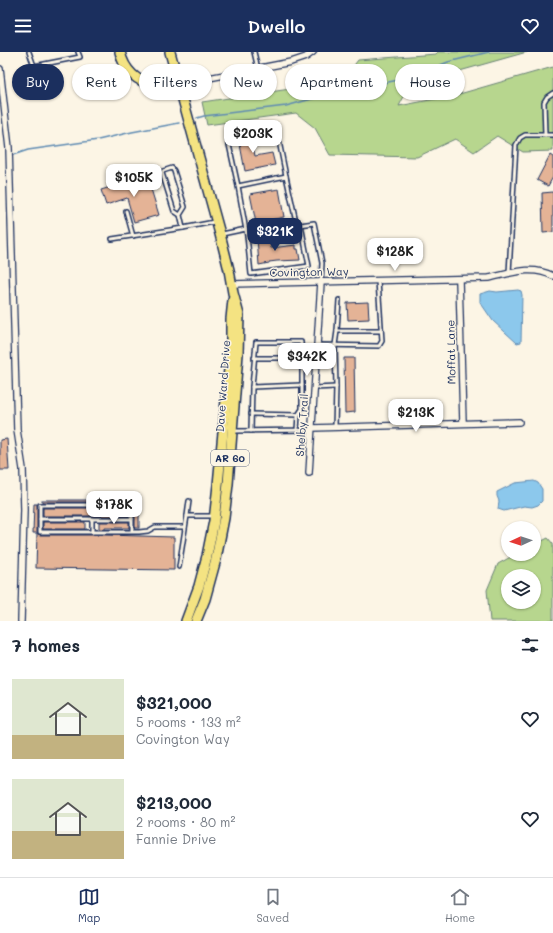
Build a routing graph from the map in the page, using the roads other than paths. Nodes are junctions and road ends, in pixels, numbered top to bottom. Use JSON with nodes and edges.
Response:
{"nodes":[{"id":1,"x":29,"y":52,"type":"edge"},
{"id":2,"x":78,"y":52,"type":"edge"},
{"id":3,"x":120,"y":52,"type":"edge"},
{"id":4,"x":170,"y":52,"type":"edge"},
{"id":5,"x":254,"y":52,"type":"edge"},
{"id":6,"x":313,"y":52,"type":"edge"},
{"id":7,"x":173,"y":64,"type":"edge"},
{"id":8,"x":257,"y":64,"type":"edge"},
{"id":9,"x":277,"y":65,"type":"edge"},
{"id":10,"x":0,"y":69,"type":"edge"},
{"id":11,"x":139,"y":79,"type":"edge"},
{"id":12,"x":553,"y":93,"type":"edge"},
{"id":13,"x":182,"y":100,"type":"edge"},
{"id":14,"x":277,"y":131,"type":"dead end"},
{"id":15,"x":553,"y":134,"type":"edge"},
{"id":16,"x":545,"y":135,"type":"junction"},
{"id":17,"x":228,"y":140,"type":"dead end"},
{"id":18,"x":286,"y":176,"type":"junction"},
{"id":19,"x":238,"y":186,"type":"junction"},
{"id":20,"x":126,"y":211,"type":"dead end"},
{"id":21,"x":180,"y":215,"type":"junction"},
{"id":22,"x":216,"y":221,"type":"junction"},
{"id":23,"x":301,"y":225,"type":"junction"},
{"id":24,"x":296,"y":226,"type":"junction"},
{"id":25,"x":183,"y":228,"type":"junction"},
{"id":26,"x":246,"y":229,"type":"junction"},
{"id":27,"x":220,"y":234,"type":"junction"},
{"id":28,"x":133,"y":236,"type":"junction"},
{"id":29,"x":247,"y":236,"type":"junction"},
{"id":30,"x":112,"y":239,"type":"dead end"},
{"id":31,"x":510,"y":274,"type":"junction"},
{"id":32,"x":553,"y":276,"type":"edge"},
{"id":33,"x":459,"y":280,"type":"junction"},
{"id":34,"x":378,"y":281,"type":"junction"},
{"id":35,"x":322,"y":282,"type":"junction"},
{"id":36,"x":232,"y":288,"type":"junction"},
{"id":37,"x":339,"y":300,"type":"dead end"},
{"id":38,"x":337,"y":331,"type":"junction"},
{"id":39,"x":381,"y":331,"type":"junction"},
{"id":40,"x":318,"y":345,"type":"junction"},
{"id":41,"x":335,"y":345,"type":"junction"},
{"id":42,"x":254,"y":358,"type":"junction"},
{"id":43,"x":302,"y":358,"type":"junction"},
{"id":44,"x":317,"y":358,"type":"junction"},
{"id":45,"x":302,"y":385,"type":"junction"},
{"id":46,"x":252,"y":387,"type":"junction"},
{"id":47,"x":336,"y":387,"type":"junction"},
{"id":48,"x":315,"y":388,"type":"junction"},
{"id":49,"x":251,"y":414,"type":"junction"},
{"id":50,"x":298,"y":415,"type":"junction"},
{"id":51,"x":519,"y":422,"type":"dead end"},
{"id":52,"x":463,"y":423,"type":"junction"},
{"id":53,"x":335,"y":427,"type":"junction"},
{"id":54,"x":312,"y":428,"type":"junction"},
{"id":55,"x":298,"y":430,"type":"junction"},
{"id":56,"x":232,"y":431,"type":"junction"},
{"id":57,"x":251,"y":431,"type":"junction"},
{"id":58,"x":309,"y":473,"type":"dead end"},
{"id":59,"x":189,"y":502,"type":"dead end"},
{"id":60,"x":187,"y":516,"type":"junction"},
{"id":61,"x":214,"y":516,"type":"junction"},
{"id":62,"x":224,"y":518,"type":"junction"},
{"id":63,"x":40,"y":519,"type":"junction"},
{"id":64,"x":92,"y":519,"type":"junction"},
{"id":65,"x":132,"y":519,"type":"junction"},
{"id":66,"x":185,"y":527,"type":"junction"},
{"id":67,"x":92,"y":532,"type":"junction"},
{"id":68,"x":132,"y":532,"type":"junction"},
{"id":69,"x":179,"y":567,"type":"dead end"},
{"id":70,"x":21,"y":621,"type":"edge"},
{"id":71,"x":186,"y":621,"type":"edge"},
{"id":72,"x":196,"y":621,"type":"edge"}],
"edges":[{"from":1,"to":2,"type":"lane"},
{"from":3,"to":11,"type":"main road"},
{"from":4,"to":7,"type":"main road","name":"Dave Ward Drive","number":"AR 60"},
{"from":5,"to":8,"type":"lane"},
{"from":6,"to":9,"type":"street"},
{"from":10,"to":70,"type":"street"},
{"from":12,"to":16,"type":"lane"},
{"from":13,"to":22,"type":"main road","name":"Dave Ward Drive","number":"AR 60"},
{"from":14,"to":18,"type":"lane"},
{"from":15,"to":16,"type":"lane"},
{"from":16,"to":31,"type":"lane"},
{"from":17,"to":19,"type":"lane"},
{"from":18,"to":19,"type":"lane"},
{"from":18,"to":24,"type":"lane"},
{"from":19,"to":26,"type":"lane"},
{"from":20,"to":28,"type":"lane"},
{"from":21,"to":21,"type":"lane"},
{"from":21,"to":25,"type":"lane"},
{"from":22,"to":25,"type":"lane"},
{"from":22,"to":27,"type":"main road","name":"Dave Ward Drive","number":"AR 60"},
{"from":23,"to":24,"type":"lane"},
{"from":23,"to":29,"type":"lane"},
{"from":23,"to":35,"type":"lane"},
{"from":24,"to":29,"type":"lane"},
{"from":25,"to":28,"type":"lane"},
{"from":26,"to":27,"type":"lane"},
{"from":26,"to":29,"type":"lane"},
{"from":27,"to":36,"type":"main road","name":"Dave Ward Drive","number":"AR 60"},
{"from":28,"to":30,"type":"lane"},
{"from":31,"to":32,"type":"street","name":"Covington Way"},
{"from":31,"to":33,"type":"street","name":"Covington Way"},
{"from":33,"to":34,"type":"street","name":"Covington Way"},
{"from":33,"to":52,"type":"street","name":"Moffat Lane"},
{"from":34,"to":35,"type":"street","name":"Covington Way"},
{"from":34,"to":39,"type":"lane"},
{"from":35,"to":36,"type":"street","name":"Covington Way"},
{"from":35,"to":40,"type":"street","name":"Shelby Trail"},
{"from":36,"to":56,"type":"main road","name":"Dave Ward Drive","number":"AR 60"},
{"from":36,"to":61,"type":"main road","name":"Dave Ward Drive","number":"AR 60"},
{"from":37,"to":38,"type":"lane"},
{"from":38,"to":39,"type":"lane"},
{"from":38,"to":41,"type":"lane"},
{"from":39,"to":41,"type":"lane"},
{"from":40,"to":41,"type":"lane"},
{"from":40,"to":44,"type":"street","name":"Shelby Trail"},
{"from":41,"to":47,"type":"lane"},
{"from":42,"to":43,"type":"lane"},
{"from":42,"to":43,"type":"lane"},
{"from":42,"to":46,"type":"lane"},
{"from":43,"to":44,"type":"lane"},
{"from":43,"to":45,"type":"lane"},
{"from":44,"to":48,"type":"street","name":"Shelby Trail"},
{"from":45,"to":46,"type":"lane"},
{"from":45,"to":50,"type":"lane"},
{"from":46,"to":49,"type":"lane"},
{"from":47,"to":48,"type":"lane"},
{"from":47,"to":53,"type":"lane"},
{"from":48,"to":54,"type":"street","name":"Shelby Trail"},
{"from":49,"to":50,"type":"lane"},
{"from":49,"to":57,"type":"lane"},
{"from":50,"to":55,"type":"lane"},
{"from":51,"to":52,"type":"street"},
{"from":52,"to":53,"type":"street"},
{"from":53,"to":54,"type":"street"},
{"from":54,"to":55,"type":"lane"},
{"from":54,"to":58,"type":"street","name":"Shelby Trail"},
{"from":55,"to":57,"type":"lane"},
{"from":56,"to":57,"type":"lane"},
{"from":56,"to":62,"type":"main road","name":"Dave Ward Drive","number":"AR 60"},
{"from":59,"to":60,"type":"lane"},
{"from":60,"to":61,"type":"lane"},
{"from":60,"to":66,"type":"lane"},
{"from":61,"to":62,"type":"lane"},
{"from":61,"to":71,"type":"main road","name":"Dave Ward Drive","number":"AR 60"},
{"from":62,"to":72,"type":"main road","name":"Dave Ward Drive","number":"AR 60"},
{"from":63,"to":64,"type":"lane"},
{"from":63,"to":65,"type":"lane"},
{"from":63,"to":67,"type":"lane"},
{"from":64,"to":65,"type":"lane"},
{"from":64,"to":67,"type":"lane"},
{"from":65,"to":68,"type":"lane"},
{"from":66,"to":68,"type":"lane"},
{"from":66,"to":69,"type":"lane"},
{"from":67,"to":68,"type":"lane"}]}
